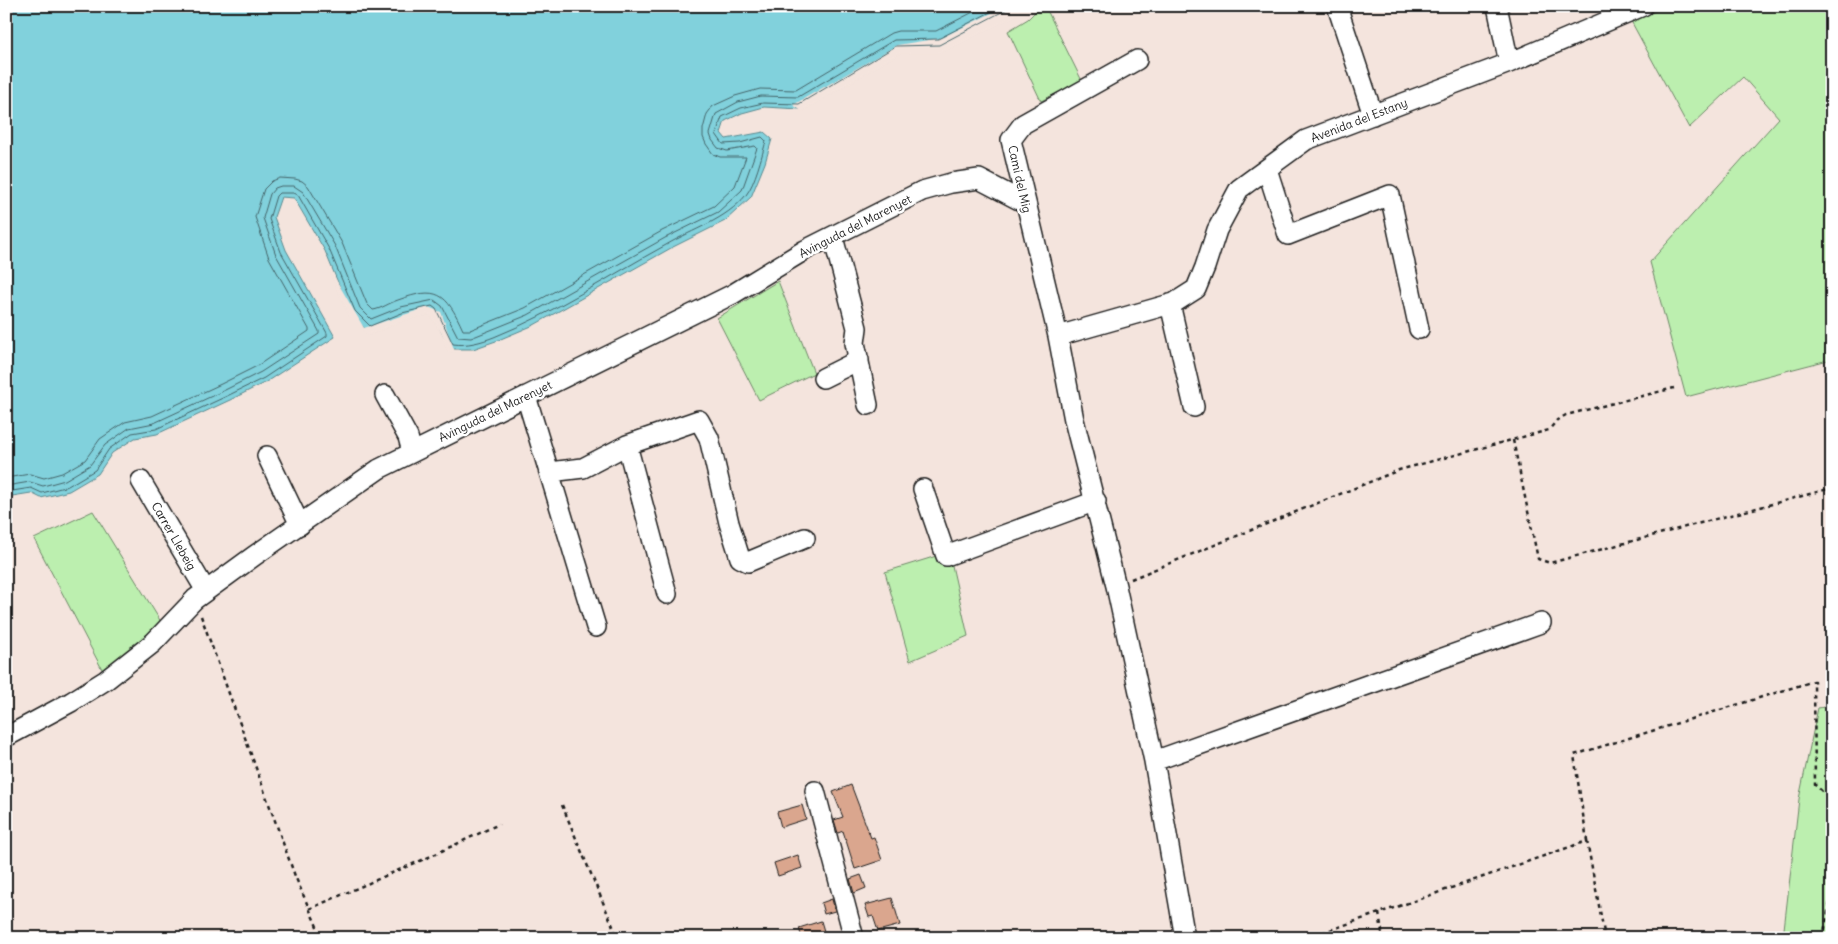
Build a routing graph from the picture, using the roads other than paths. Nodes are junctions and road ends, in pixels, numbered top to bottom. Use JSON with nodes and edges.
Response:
{"nodes":[{"id":1,"x":1337,"y":6,"type":"edge"},
{"id":2,"x":1497,"y":6,"type":"edge"},
{"id":3,"x":1643,"y":6,"type":"edge"},
{"id":4,"x":1137,"y":60,"type":"dead end"},
{"id":5,"x":1509,"y":63,"type":"junction"},
{"id":6,"x":1374,"y":114,"type":"junction"},
{"id":7,"x":1267,"y":169,"type":"junction"},
{"id":8,"x":1025,"y":203,"type":"junction"},
{"id":9,"x":833,"y":237,"type":"junction"},
{"id":10,"x":1170,"y":304,"type":"junction"},
{"id":11,"x":1419,"y":329,"type":"dead end"},
{"id":12,"x":1058,"y":336,"type":"junction"},
{"id":13,"x":859,"y":360,"type":"junction"},
{"id":14,"x":823,"y":378,"type":"dead end"},
{"id":15,"x":385,"y":395,"type":"dead end"},
{"id":16,"x":526,"y":396,"type":"junction"},
{"id":17,"x":868,"y":405,"type":"dead end"},
{"id":18,"x":1194,"y":407,"type":"dead end"},
{"id":19,"x":627,"y":445,"type":"junction"},
{"id":20,"x":412,"y":452,"type":"junction"},
{"id":21,"x":267,"y":456,"type":"dead end"},
{"id":22,"x":550,"y":472,"type":"junction"},
{"id":23,"x":141,"y":481,"type":"dead end"},
{"id":24,"x":923,"y":489,"type":"dead end"},
{"id":25,"x":1096,"y":501,"type":"junction"},
{"id":26,"x":300,"y":525,"type":"junction"},
{"id":27,"x":805,"y":538,"type":"dead end"},
{"id":28,"x":667,"y":594,"type":"dead end"},
{"id":29,"x":200,"y":595,"type":"junction"},
{"id":30,"x":1541,"y":623,"type":"dead end"},
{"id":31,"x":596,"y":627,"type":"dead end"},
{"id":32,"x":6,"y":737,"type":"edge"},
{"id":33,"x":1154,"y":761,"type":"junction"},
{"id":34,"x":815,"y":791,"type":"dead end"},
{"id":35,"x":854,"y":938,"type":"edge"},
{"id":36,"x":1186,"y":938,"type":"edge"}],
"edges":[{"from":1,"to":6,"type":"street"},
{"from":2,"to":5,"type":"street"},
{"from":3,"to":5,"type":"street","name":"Avenida del Estany"},
{"from":4,"to":8,"type":"street","name":"Camí del Mig"},
{"from":5,"to":6,"type":"street","name":"Avenida del Estany"},
{"from":6,"to":7,"type":"street","name":"Avenida del Estany"},
{"from":7,"to":10,"type":"street","name":"Avenida del Estany"},
{"from":7,"to":11,"type":"street"},
{"from":8,"to":9,"type":"street","name":"Avinguda del Marenyet"},
{"from":8,"to":12,"type":"street","name":"Camí del Mig"},
{"from":9,"to":13,"type":"street"},
{"from":9,"to":16,"type":"street","name":"Avinguda del Marenyet"},
{"from":10,"to":12,"type":"street","name":"Avenida del Estany"},
{"from":10,"to":18,"type":"street"},
{"from":12,"to":25,"type":"street","name":"Camí del Mig"},
{"from":13,"to":14,"type":"street"},
{"from":13,"to":17,"type":"street"},
{"from":15,"to":20,"type":"street"},
{"from":16,"to":20,"type":"street","name":"Avinguda del Marenyet"},
{"from":16,"to":22,"type":"street"},
{"from":19,"to":22,"type":"street"},
{"from":19,"to":27,"type":"street"},
{"from":19,"to":28,"type":"street"},
{"from":20,"to":26,"type":"street","name":"Avinguda del Marenyet"},
{"from":21,"to":26,"type":"street"},
{"from":22,"to":31,"type":"street"},
{"from":23,"to":29,"type":"street","name":"Carrer Llebeig"},
{"from":24,"to":25,"type":"street"},
{"from":25,"to":33,"type":"street","name":"Camí del Mig"},
{"from":26,"to":29,"type":"street","name":"Avinguda del Marenyet"},
{"from":29,"to":32,"type":"street","name":"Avinguda del Marenyet"},
{"from":30,"to":33,"type":"street"},
{"from":33,"to":36,"type":"street","name":"Camí del Mig"},
{"from":34,"to":35,"type":"street"}]}
